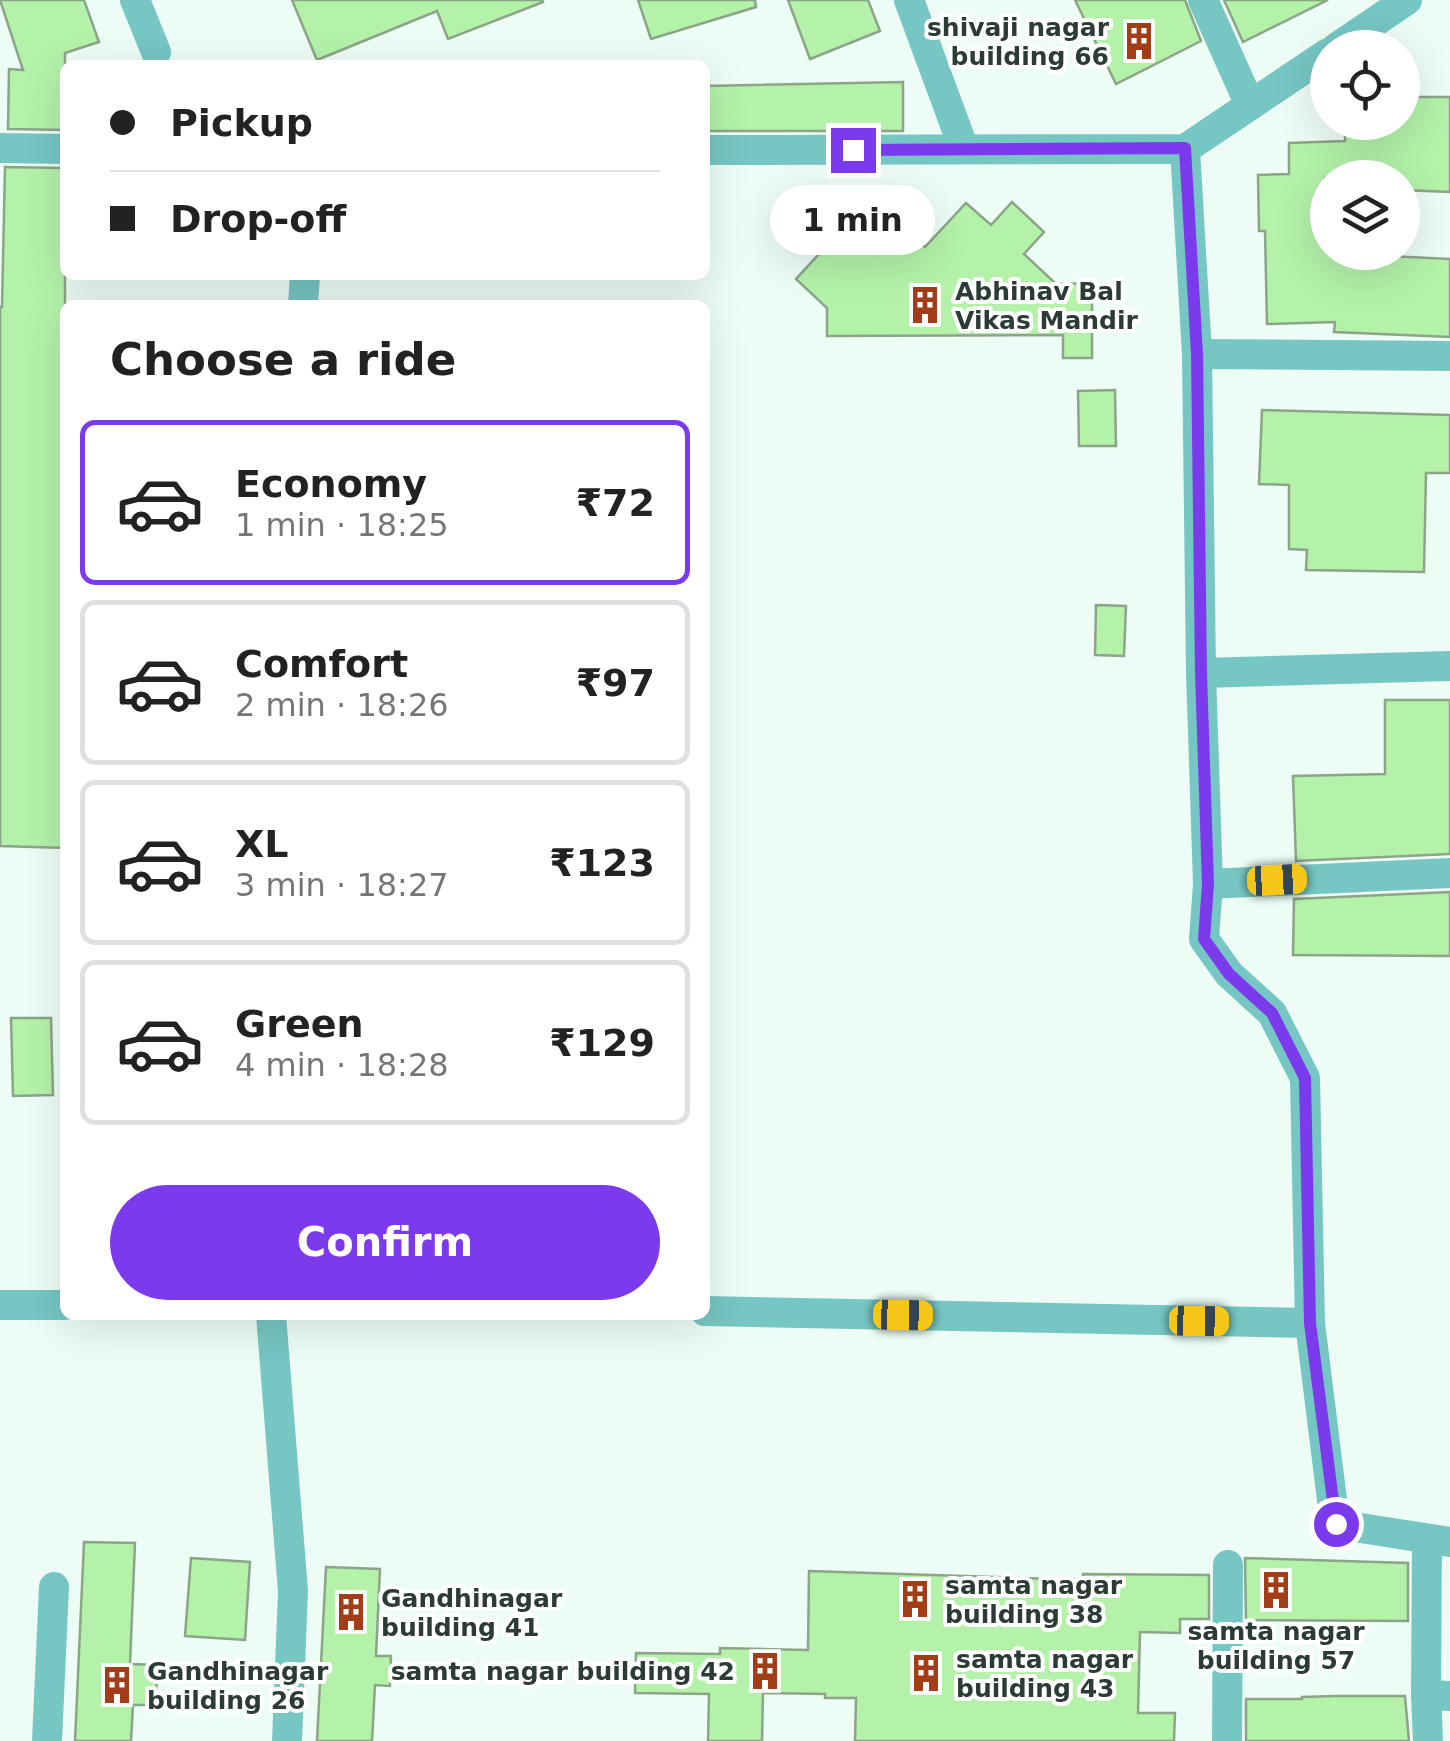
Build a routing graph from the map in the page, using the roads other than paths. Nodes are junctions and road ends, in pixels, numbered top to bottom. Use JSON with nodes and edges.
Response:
{"nodes":[{"id":1,"x":135,"y":0,"type":"edge"},
{"id":2,"x":909,"y":0,"type":"edge"},
{"id":3,"x":1203,"y":0,"type":"edge"},
{"id":4,"x":1407,"y":0,"type":"edge"},
{"id":5,"x":1363,"y":30,"type":"edge"},
{"id":6,"x":156,"y":52,"type":"dead end"},
{"id":7,"x":1310,"y":65,"type":"edge"},
{"id":8,"x":1250,"y":105,"type":"junction"},
{"id":9,"x":0,"y":148,"type":"edge"},
{"id":10,"x":60,"y":148,"type":"edge"},
{"id":11,"x":1185,"y":148,"type":"junction"},
{"id":12,"x":710,"y":150,"type":"edge"},
{"id":13,"x":964,"y":150,"type":"junction"},
{"id":14,"x":1197,"y":354,"type":"junction"},
{"id":15,"x":1450,"y":356,"type":"edge"},
{"id":16,"x":1450,"y":666,"type":"edge"},
{"id":17,"x":1201,"y":673,"type":"junction"},
{"id":18,"x":1450,"y":872,"type":"edge"},
{"id":19,"x":1208,"y":884,"type":"junction"},
{"id":20,"x":0,"y":1305,"type":"edge"},
{"id":21,"x":60,"y":1305,"type":"edge"},
{"id":22,"x":710,"y":1311,"type":"edge"},
{"id":23,"x":271,"y":1320,"type":"edge"},
{"id":24,"x":1310,"y":1323,"type":"junction"},
{"id":25,"x":1439,"y":1541,"type":"edge"},
{"id":26,"x":1228,"y":1565,"type":"dead end"},
{"id":27,"x":54,"y":1587,"type":"dead end"},
{"id":28,"x":1438,"y":1695,"type":"edge"},
{"id":29,"x":47,"y":1741,"type":"edge"},
{"id":30,"x":287,"y":1741,"type":"edge"},
{"id":31,"x":1226,"y":1741,"type":"edge"},
{"id":32,"x":1428,"y":1741,"type":"edge"}],
"edges":[{"from":1,"to":6,"type":"street"},
{"from":2,"to":13,"type":"street"},
{"from":3,"to":8,"type":"street"},
{"from":4,"to":5,"type":"street"},
{"from":7,"to":8,"type":"street"},
{"from":8,"to":11,"type":"street"},
{"from":9,"to":10,"type":"street"},
{"from":11,"to":13,"type":"street"},
{"from":11,"to":14,"type":"street"},
{"from":12,"to":13,"type":"street"},
{"from":14,"to":15,"type":"street"},
{"from":14,"to":17,"type":"street"},
{"from":16,"to":17,"type":"street"},
{"from":17,"to":19,"type":"street"},
{"from":18,"to":19,"type":"street"},
{"from":19,"to":24,"type":"street"},
{"from":20,"to":21,"type":"street"},
{"from":22,"to":24,"type":"street"},
{"from":23,"to":30,"type":"street"},
{"from":24,"to":25,"type":"street"},
{"from":25,"to":28,"type":"street"},
{"from":26,"to":31,"type":"street"},
{"from":27,"to":29,"type":"street"},
{"from":28,"to":32,"type":"street"}]}
